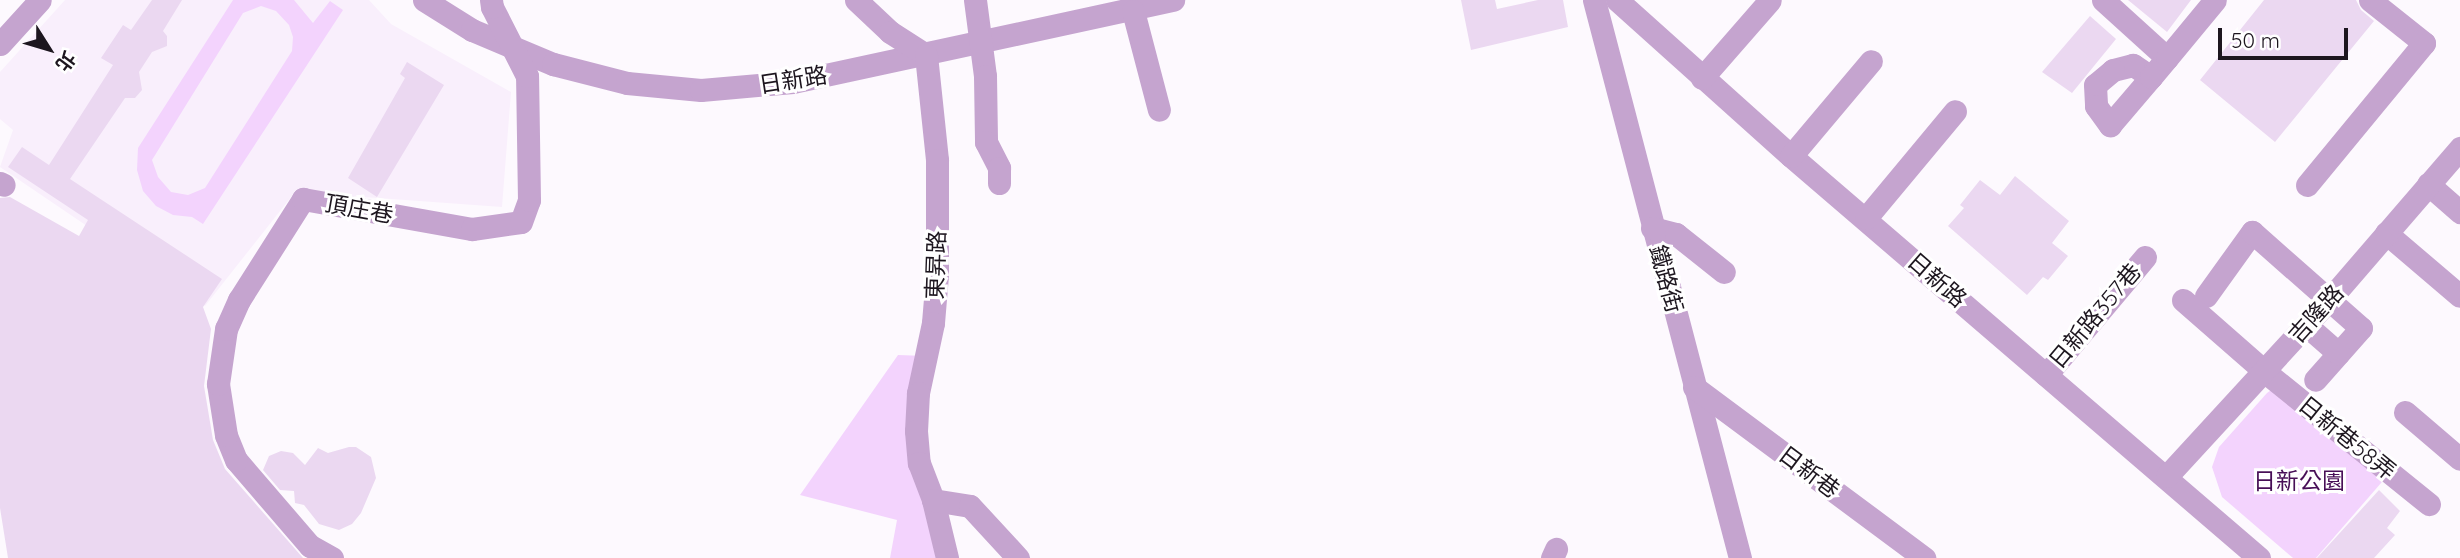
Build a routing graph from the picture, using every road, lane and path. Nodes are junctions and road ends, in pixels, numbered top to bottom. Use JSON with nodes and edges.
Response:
{"nodes":[{"id":1,"x":40,"y":0,"type":"edge"},
{"id":2,"x":424,"y":0,"type":"edge"},
{"id":3,"x":491,"y":0,"type":"edge"},
{"id":4,"x":856,"y":0,"type":"edge"},
{"id":5,"x":975,"y":0,"type":"edge"},
{"id":6,"x":1173,"y":0,"type":"edge"},
{"id":7,"x":1594,"y":0,"type":"edge"},
{"id":8,"x":1616,"y":0,"type":"edge"},
{"id":9,"x":1770,"y":0,"type":"edge"},
{"id":10,"x":2104,"y":0,"type":"edge"},
{"id":11,"x":2215,"y":0,"type":"edge"},
{"id":12,"x":2370,"y":0,"type":"edge"},
{"id":13,"x":1087,"y":10,"type":"edge"},
{"id":14,"x":1133,"y":11,"type":"junction"},
{"id":15,"x":0,"y":44,"type":"edge"},
{"id":16,"x":980,"y":44,"type":"junction"},
{"id":17,"x":511,"y":49,"type":"junction"},
{"id":18,"x":926,"y":55,"type":"junction"},
{"id":19,"x":2167,"y":58,"type":"junction"},
{"id":20,"x":1871,"y":61,"type":"dead end"},
{"id":21,"x":2151,"y":76,"type":"dead end"},
{"id":22,"x":1702,"y":78,"type":"junction"},
{"id":23,"x":1159,"y":110,"type":"dead end"},
{"id":24,"x":1955,"y":111,"type":"dead end"},
{"id":25,"x":2460,"y":148,"type":"edge"},
{"id":26,"x":1791,"y":156,"type":"junction"},
{"id":27,"x":999,"y":183,"type":"dead end"},
{"id":28,"x":2428,"y":184,"type":"junction"},
{"id":29,"x":2307,"y":185,"type":"dead end"},
{"id":30,"x":2460,"y":212,"type":"edge"},
{"id":31,"x":1866,"y":218,"type":"junction"},
{"id":32,"x":1652,"y":228,"type":"junction"},
{"id":33,"x":2386,"y":233,"type":"junction"},
{"id":34,"x":2145,"y":257,"type":"dead end"},
{"id":35,"x":1724,"y":272,"type":"dead end"},
{"id":36,"x":2206,"y":296,"type":"dead end"},
{"id":37,"x":2460,"y":296,"type":"edge"},
{"id":38,"x":2183,"y":300,"type":"dead end"},
{"id":39,"x":2329,"y":300,"type":"junction"},
{"id":40,"x":2306,"y":324,"type":"junction"},
{"id":41,"x":2338,"y":353,"type":"junction"},
{"id":42,"x":2264,"y":371,"type":"junction"},
{"id":43,"x":2046,"y":375,"type":"junction"},
{"id":44,"x":2315,"y":380,"type":"dead end"},
{"id":45,"x":1694,"y":387,"type":"junction"},
{"id":46,"x":2405,"y":412,"type":"dead end"},
{"id":47,"x":2460,"y":459,"type":"edge"},
{"id":48,"x":2167,"y":476,"type":"junction"},
{"id":49,"x":933,"y":500,"type":"junction"},
{"id":50,"x":2429,"y":504,"type":"dead end"},
{"id":51,"x":332,"y":558,"type":"edge"},
{"id":52,"x":947,"y":558,"type":"edge"},
{"id":53,"x":1018,"y":558,"type":"edge"},
{"id":54,"x":1740,"y":558,"type":"edge"},
{"id":55,"x":1924,"y":558,"type":"edge"},
{"id":56,"x":2259,"y":558,"type":"edge"}],
"edges":[{"from":1,"to":15,"type":"street"},
{"from":2,"to":17,"type":"street","name":"日新路"},
{"from":3,"to":17,"type":"street","name":"頂庄巷"},
{"from":4,"to":18,"type":"street"},
{"from":5,"to":16,"type":"street"},
{"from":6,"to":14,"type":"street","name":"日新路"},
{"from":7,"to":32,"type":"street","name":"鐵路街"},
{"from":8,"to":22,"type":"street","name":"日新路"},
{"from":9,"to":22,"type":"street"},
{"from":10,"to":19,"type":"street"},
{"from":11,"to":19,"type":"street"},
{"from":12,"to":29,"type":"street"},
{"from":13,"to":14,"type":"street","name":"日新路"},
{"from":13,"to":16,"type":"street","name":"日新路"},
{"from":14,"to":23,"type":"street"},
{"from":16,"to":18,"type":"street","name":"日新路"},
{"from":16,"to":27,"type":"street"},
{"from":17,"to":18,"type":"street","name":"日新路"},
{"from":17,"to":51,"type":"street","name":"頂庄巷"},
{"from":18,"to":49,"type":"street","name":"東昇路"},
{"from":19,"to":21,"type":"street"},
{"from":20,"to":26,"type":"street"},
{"from":22,"to":26,"type":"street","name":"日新路"},
{"from":24,"to":31,"type":"street"},
{"from":25,"to":28,"type":"street","name":"吉隆路"},
{"from":26,"to":31,"type":"street","name":"日新路"},
{"from":28,"to":30,"type":"street"},
{"from":28,"to":33,"type":"street","name":"吉隆路"},
{"from":31,"to":43,"type":"street","name":"日新路"},
{"from":32,"to":35,"type":"street"},
{"from":32,"to":45,"type":"street","name":"鐵路街"},
{"from":33,"to":37,"type":"street"},
{"from":33,"to":39,"type":"street","name":"吉隆路"},
{"from":34,"to":43,"type":"street","name":"日新路357巷"},
{"from":36,"to":39,"type":"street"},
{"from":38,"to":42,"type":"street","name":"日新巷58弄"},
{"from":39,"to":40,"type":"street","name":"吉隆路"},
{"from":39,"to":41,"type":"street"},
{"from":40,"to":41,"type":"street"},
{"from":40,"to":42,"type":"street","name":"吉隆路"},
{"from":41,"to":44,"type":"street"},
{"from":42,"to":48,"type":"street","name":"吉隆路"},
{"from":42,"to":50,"type":"street","name":"日新巷58弄"},
{"from":43,"to":48,"type":"street","name":"日新路"},
{"from":45,"to":54,"type":"street","name":"鐵路街"},
{"from":45,"to":55,"type":"street","name":"日新巷"},
{"from":46,"to":47,"type":"street"},
{"from":48,"to":56,"type":"street","name":"日新路"},
{"from":49,"to":52,"type":"street","name":"東昇路"},
{"from":49,"to":53,"type":"street"}]}
